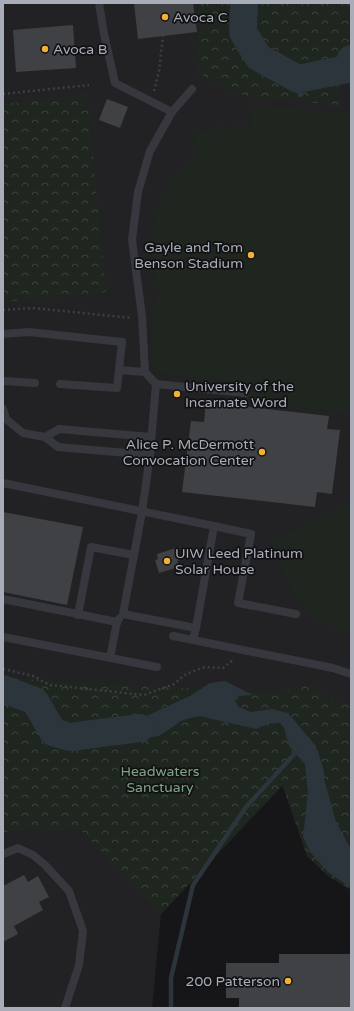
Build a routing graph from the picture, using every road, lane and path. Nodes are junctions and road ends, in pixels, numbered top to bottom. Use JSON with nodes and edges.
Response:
{"nodes":[{"id":1,"x":99,"y":3,"type":"edge"},
{"id":2,"x":162,"y":36,"type":"dead end"},
{"id":3,"x":89,"y":85,"type":"dead end"},
{"id":4,"x":192,"y":89,"type":"dead end"},
{"id":5,"x":3,"y":94,"type":"edge"},
{"id":6,"x":149,"y":100,"type":"junction"},
{"id":7,"x":172,"y":112,"type":"junction"},
{"id":8,"x":3,"y":310,"type":"edge"},
{"id":9,"x":142,"y":316,"type":"junction"},
{"id":10,"x":3,"y":334,"type":"edge"},
{"id":11,"x":119,"y":370,"type":"junction"},
{"id":12,"x":145,"y":372,"type":"junction"},
{"id":13,"x":3,"y":380,"type":"edge"},
{"id":14,"x":35,"y":383,"type":"dead end"},
{"id":15,"x":60,"y":384,"type":"dead end"},
{"id":16,"x":156,"y":384,"type":"junction"},
{"id":17,"x":245,"y":393,"type":"dead end"},
{"id":18,"x":3,"y":409,"type":"edge"},
{"id":19,"x":45,"y":437,"type":"junction"},
{"id":20,"x":151,"y":437,"type":"junction"},
{"id":21,"x":150,"y":455,"type":"junction"},
{"id":22,"x":3,"y":483,"type":"edge"},
{"id":23,"x":142,"y":512,"type":"junction"},
{"id":24,"x":214,"y":526,"type":"junction"},
{"id":25,"x":134,"y":555,"type":"junction"},
{"id":26,"x":3,"y":599,"type":"edge"},
{"id":27,"x":78,"y":614,"type":"junction"},
{"id":28,"x":123,"y":614,"type":"junction"},
{"id":29,"x":296,"y":614,"type":"dead end"},
{"id":30,"x":117,"y":622,"type":"junction"},
{"id":31,"x":196,"y":628,"type":"junction"},
{"id":32,"x":174,"y":636,"type":"dead end"},
{"id":33,"x":3,"y":637,"type":"edge"},
{"id":34,"x":193,"y":640,"type":"junction"},
{"id":35,"x":244,"y":650,"type":"junction"},
{"id":36,"x":110,"y":658,"type":"junction"},
{"id":37,"x":157,"y":668,"type":"dead end"},
{"id":38,"x":3,"y":669,"type":"edge"},
{"id":39,"x":351,"y":674,"type":"edge"},
{"id":40,"x":3,"y":854,"type":"edge"},
{"id":41,"x":65,"y":1008,"type":"edge"}],
"edges":[{"from":1,"to":6,"type":"lane"},
{"from":2,"to":6,"type":"path"},
{"from":3,"to":5,"type":"path"},
{"from":4,"to":7,"type":"lane"},
{"from":6,"to":7,"type":"lane"},
{"from":7,"to":9,"type":"lane"},
{"from":8,"to":9,"type":"path"},
{"from":9,"to":12,"type":"lane"},
{"from":10,"to":11,"type":"lane"},
{"from":11,"to":12,"type":"lane"},
{"from":11,"to":15,"type":"lane"},
{"from":12,"to":16,"type":"lane"},
{"from":13,"to":14,"type":"lane"},
{"from":16,"to":17,"type":"lane"},
{"from":16,"to":20,"type":"lane"},
{"from":18,"to":19,"type":"lane"},
{"from":19,"to":20,"type":"lane"},
{"from":19,"to":21,"type":"lane"},
{"from":20,"to":21,"type":"lane"},
{"from":21,"to":23,"type":"lane"},
{"from":22,"to":23,"type":"lane"},
{"from":23,"to":24,"type":"lane"},
{"from":23,"to":25,"type":"lane"},
{"from":24,"to":29,"type":"lane"},
{"from":24,"to":31,"type":"lane"},
{"from":25,"to":27,"type":"lane"},
{"from":25,"to":28,"type":"lane"},
{"from":26,"to":27,"type":"lane"},
{"from":27,"to":30,"type":"lane"},
{"from":28,"to":30,"type":"lane"},
{"from":28,"to":31,"type":"lane"},
{"from":30,"to":36,"type":"lane"},
{"from":31,"to":34,"type":"lane"},
{"from":32,"to":34,"type":"lane"},
{"from":33,"to":36,"type":"lane"},
{"from":34,"to":35,"type":"lane"},
{"from":35,"to":38,"type":"path"},
{"from":35,"to":39,"type":"lane"},
{"from":36,"to":37,"type":"lane"},
{"from":40,"to":41,"type":"lane"}]}
